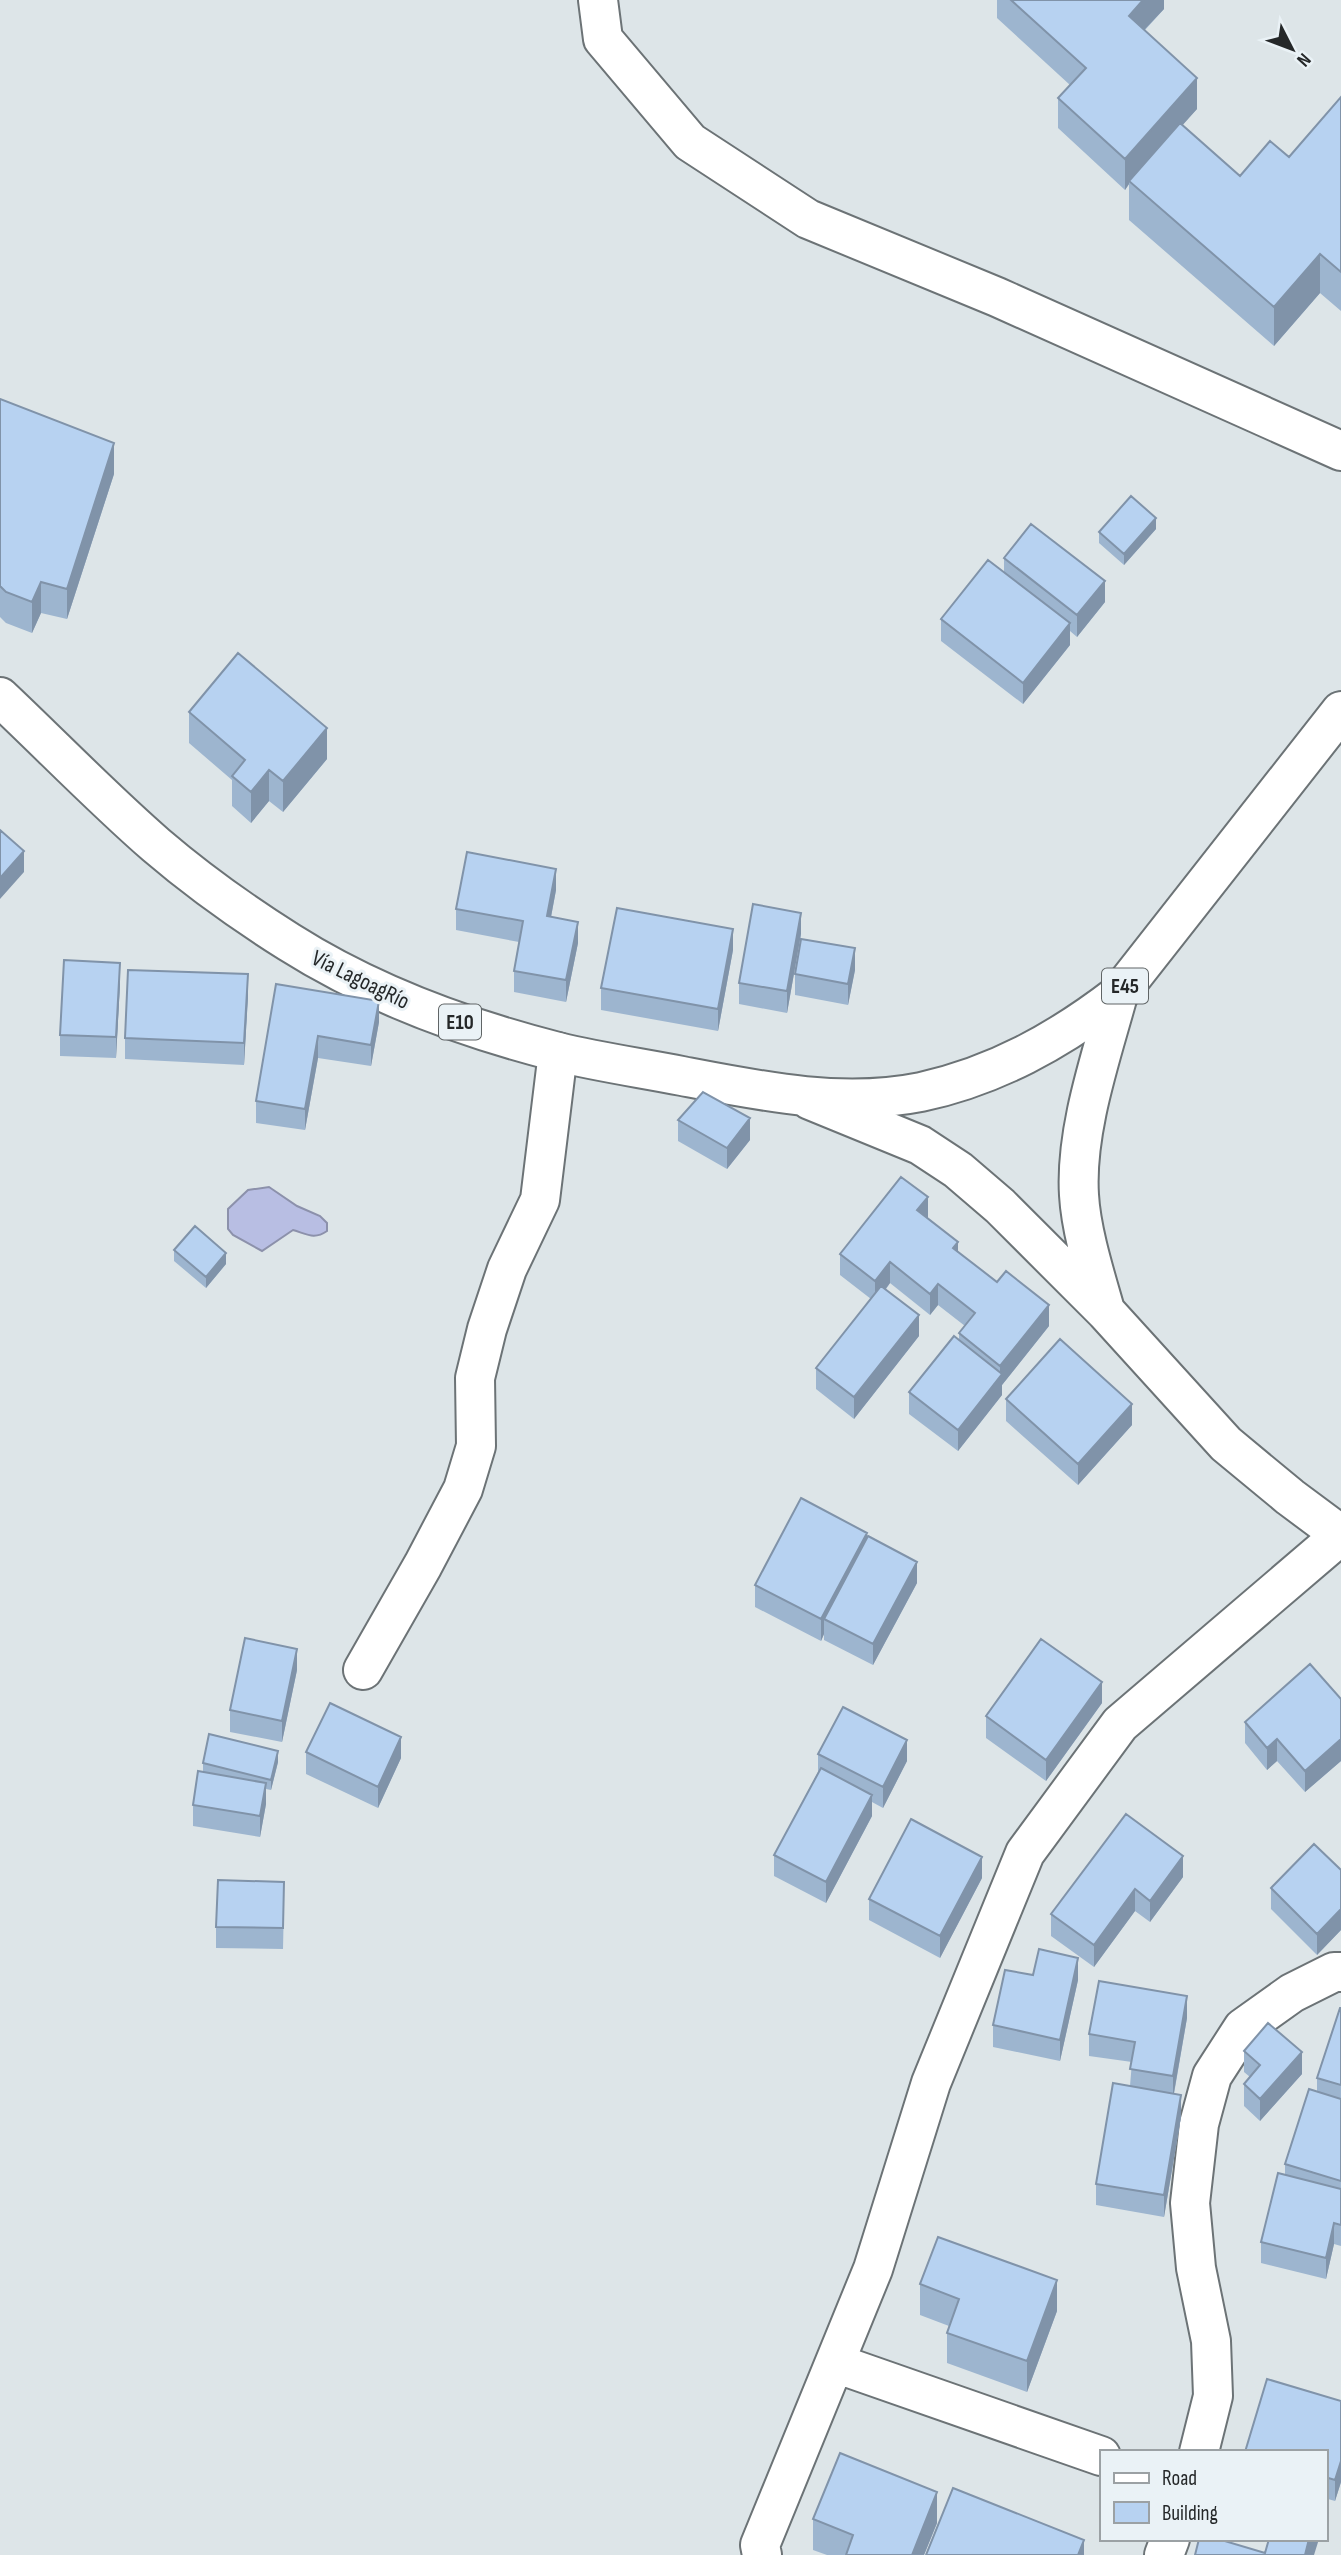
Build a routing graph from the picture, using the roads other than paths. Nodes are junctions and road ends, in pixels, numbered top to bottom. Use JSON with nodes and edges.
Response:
{"nodes":[{"id":1,"x":598,"y":0,"type":"edge"},
{"id":2,"x":1341,"y":451,"type":"edge"},
{"id":3,"x":0,"y":696,"type":"edge"},
{"id":4,"x":1341,"y":711,"type":"edge"},
{"id":5,"x":1118,"y":995,"type":"junction"},
{"id":6,"x":558,"y":1052,"type":"junction"},
{"id":7,"x":805,"y":1098,"type":"junction"},
{"id":8,"x":1106,"y":1312,"type":"junction"},
{"id":9,"x":1341,"y":1535,"type":"edge"},
{"id":10,"x":363,"y":1670,"type":"dead end"},
{"id":11,"x":1341,"y":1972,"type":"edge"},
{"id":12,"x":835,"y":2364,"type":"junction"},
{"id":13,"x":1200,"y":2450,"type":"edge"},
{"id":14,"x":1100,"y":2456,"type":"edge"},
{"id":15,"x":762,"y":2555,"type":"edge"}],
"edges":[{"from":1,"to":2,"type":"main road"},
{"from":3,"to":6,"type":"main road","name":"Vía LagoagRío","number":"E10"},
{"from":4,"to":5,"type":"main road","number":"E45"},
{"from":5,"to":7,"type":"main road","number":"E45"},
{"from":5,"to":8,"type":"main road"},
{"from":6,"to":7,"type":"main road","name":"Vía LagoagRío","number":"E10"},
{"from":6,"to":10,"type":"main road"},
{"from":7,"to":8,"type":"main road"},
{"from":8,"to":9,"type":"main road"},
{"from":9,"to":12,"type":"main road"},
{"from":11,"to":13,"type":"main road"},
{"from":12,"to":14,"type":"main road"},
{"from":12,"to":15,"type":"main road"}]}
